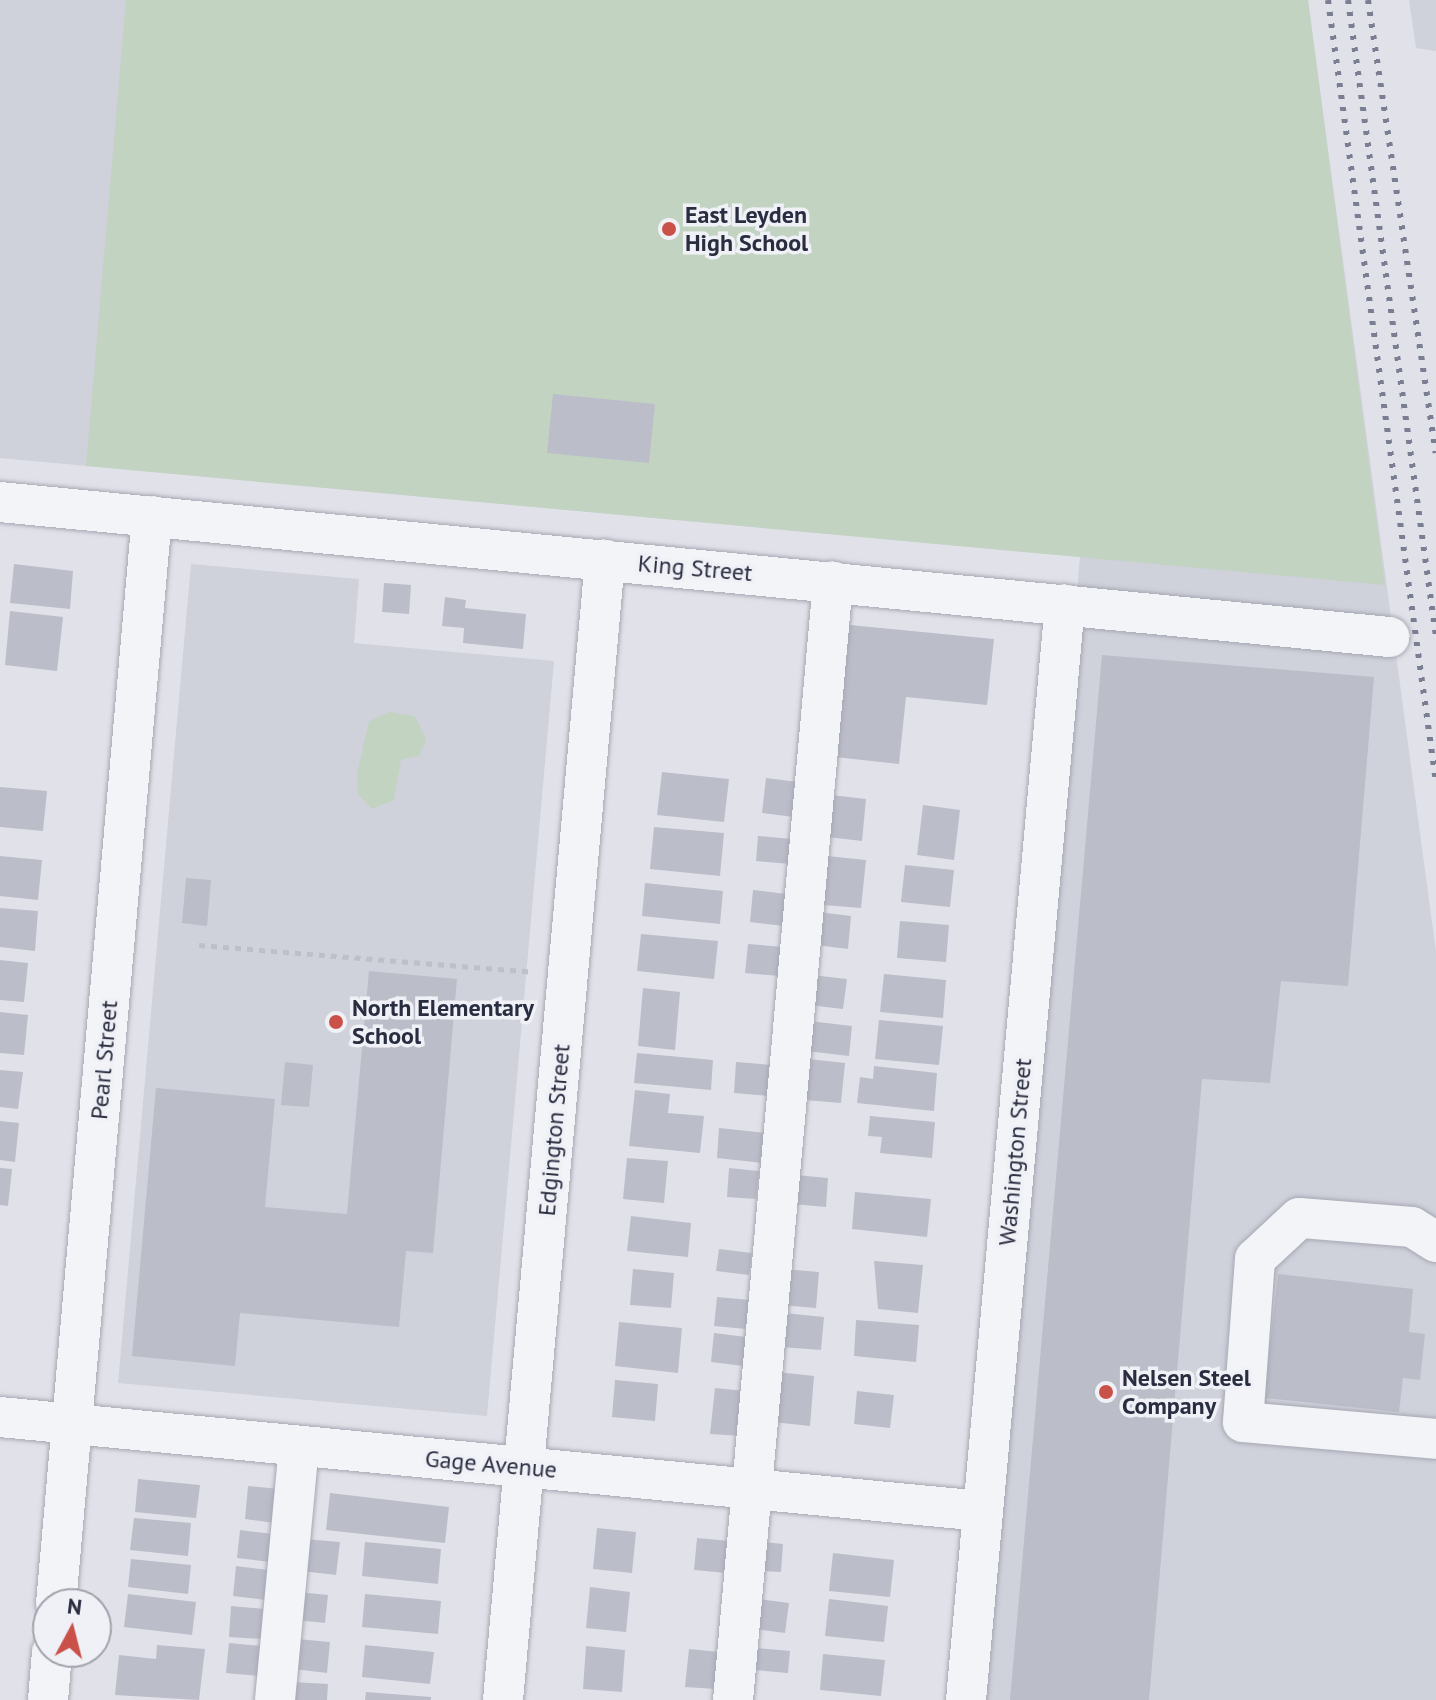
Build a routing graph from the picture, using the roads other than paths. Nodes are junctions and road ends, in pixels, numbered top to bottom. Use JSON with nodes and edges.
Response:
{"nodes":[{"id":1,"x":0,"y":502,"type":"edge"},
{"id":2,"x":152,"y":516,"type":"junction"},
{"id":3,"x":605,"y":560,"type":"junction"},
{"id":4,"x":833,"y":581,"type":"junction"},
{"id":5,"x":1065,"y":604,"type":"junction"},
{"id":6,"x":1389,"y":637,"type":"dead end"},
{"id":7,"x":1436,"y":1242,"type":"edge"},
{"id":8,"x":0,"y":1417,"type":"edge"},
{"id":9,"x":72,"y":1424,"type":"junction"},
{"id":10,"x":1436,"y":1439,"type":"edge"},
{"id":11,"x":299,"y":1446,"type":"junction"},
{"id":12,"x":524,"y":1467,"type":"junction"},
{"id":13,"x":754,"y":1489,"type":"junction"},
{"id":14,"x":982,"y":1511,"type":"junction"},
{"id":15,"x":57,"y":1588,"type":"edge"},
{"id":16,"x":51,"y":1668,"type":"edge"},
{"id":17,"x":48,"y":1700,"type":"edge"},
{"id":18,"x":275,"y":1700,"type":"edge"},
{"id":19,"x":503,"y":1700,"type":"edge"},
{"id":20,"x":733,"y":1700,"type":"edge"},
{"id":21,"x":966,"y":1700,"type":"edge"}],
"edges":[{"from":1,"to":2,"type":"street","name":"King Street"},
{"from":2,"to":3,"type":"street","name":"King Street"},
{"from":2,"to":9,"type":"street","name":"Pearl Street"},
{"from":3,"to":4,"type":"street","name":"King Street"},
{"from":3,"to":12,"type":"street","name":"Edgington Street"},
{"from":4,"to":5,"type":"street","name":"King Street"},
{"from":4,"to":13,"type":"street"},
{"from":5,"to":6,"type":"street","name":"King Street"},
{"from":5,"to":14,"type":"street","name":"Washington Street"},
{"from":7,"to":10,"type":"street"},
{"from":8,"to":9,"type":"street","name":"Gage Avenue"},
{"from":9,"to":11,"type":"street","name":"Gage Avenue"},
{"from":9,"to":15,"type":"street","name":"Pearl Street"},
{"from":11,"to":12,"type":"street","name":"Gage Avenue"},
{"from":11,"to":18,"type":"street"},
{"from":12,"to":13,"type":"street","name":"Gage Avenue"},
{"from":12,"to":19,"type":"street","name":"Edgington Street"},
{"from":13,"to":14,"type":"street","name":"Gage Avenue"},
{"from":13,"to":20,"type":"street"},
{"from":14,"to":21,"type":"street","name":"Washington Street"},
{"from":16,"to":17,"type":"street"}]}
